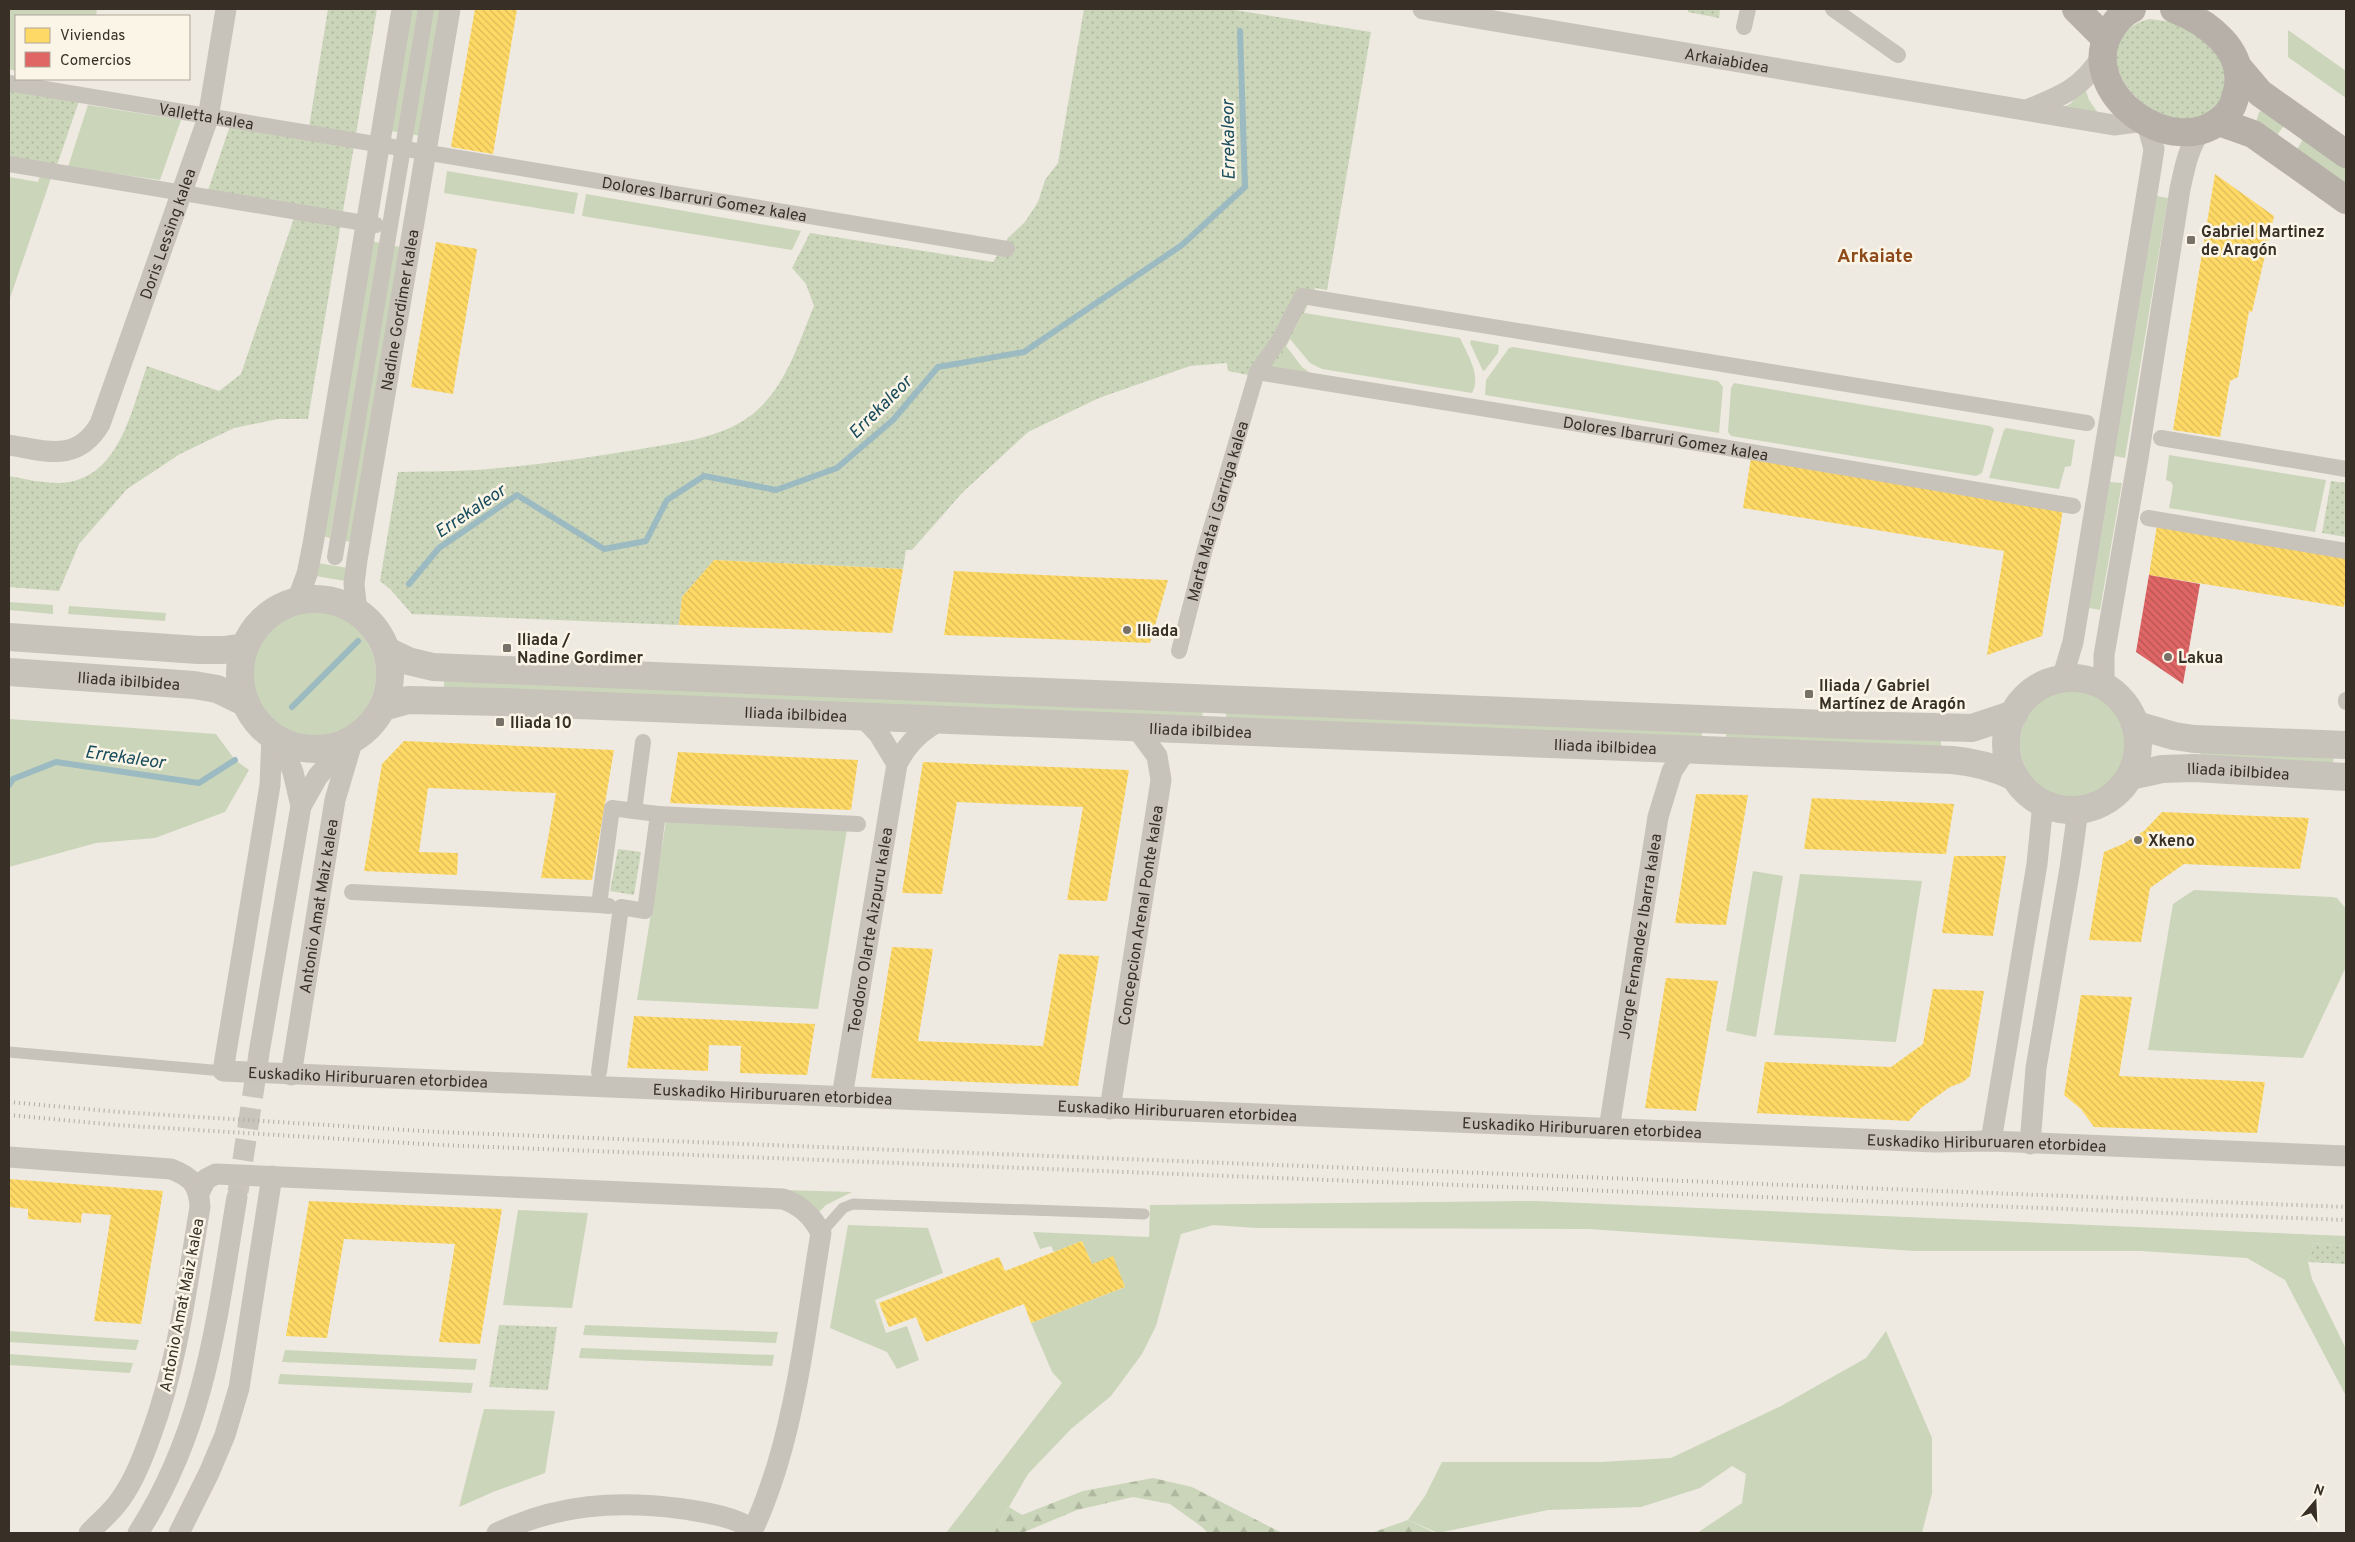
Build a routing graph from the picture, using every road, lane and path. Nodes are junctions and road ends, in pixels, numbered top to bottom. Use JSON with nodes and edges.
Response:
{"nodes":[{"id":1,"x":226,"y":9,"type":"edge"},
{"id":2,"x":402,"y":9,"type":"edge"},
{"id":3,"x":426,"y":9,"type":"edge"},
{"id":4,"x":450,"y":9,"type":"edge"},
{"id":5,"x":1423,"y":9,"type":"edge"},
{"id":6,"x":1748,"y":9,"type":"edge"},
{"id":7,"x":1833,"y":9,"type":"edge"},
{"id":8,"x":2076,"y":9,"type":"edge"},
{"id":9,"x":2132,"y":9,"type":"edge"},
{"id":10,"x":2174,"y":9,"type":"edge"},
{"id":11,"x":1744,"y":28,"type":"dead end"},
{"id":12,"x":2104,"y":48,"type":"junction"},
{"id":13,"x":1898,"y":55,"type":"dead end"},
{"id":14,"x":2238,"y":67,"type":"junction"},
{"id":15,"x":9,"y":83,"type":"edge"},
{"id":16,"x":2029,"y":109,"type":"junction"},
{"id":17,"x":208,"y":118,"type":"junction"},
{"id":18,"x":2146,"y":122,"type":"junction"},
{"id":19,"x":2210,"y":126,"type":"junction"},
{"id":20,"x":379,"y":145,"type":"junction"},
{"id":21,"x":403,"y":149,"type":"junction"},
{"id":22,"x":426,"y":152,"type":"junction"},
{"id":23,"x":2346,"y":154,"type":"edge"},
{"id":24,"x":9,"y":164,"type":"edge"},
{"id":25,"x":182,"y":192,"type":"junction"},
{"id":26,"x":2346,"y":200,"type":"edge"},
{"id":27,"x":365,"y":223,"type":"junction"},
{"id":28,"x":390,"y":227,"type":"junction"},
{"id":29,"x":1007,"y":249,"type":"dead end"},
{"id":30,"x":1257,"y":372,"type":"junction"},
{"id":31,"x":2087,"y":423,"type":"dead end"},
{"id":32,"x":2161,"y":438,"type":"dead end"},
{"id":33,"x":9,"y":445,"type":"edge"},
{"id":34,"x":2346,"y":469,"type":"edge"},
{"id":35,"x":2073,"y":506,"type":"dead end"},
{"id":36,"x":2148,"y":518,"type":"dead end"},
{"id":37,"x":2346,"y":551,"type":"edge"},
{"id":38,"x":335,"y":557,"type":"dead end"},
{"id":39,"x":297,"y":602,"type":"junction"},
{"id":40,"x":357,"y":612,"type":"junction"},
{"id":41,"x":9,"y":636,"type":"edge"},
{"id":42,"x":245,"y":648,"type":"junction"},
{"id":43,"x":1179,"y":651,"type":"dead end"},
{"id":44,"x":387,"y":652,"type":"junction"},
{"id":45,"x":9,"y":672,"type":"edge"},
{"id":46,"x":2062,"y":679,"type":"junction"},
{"id":47,"x":2104,"y":686,"type":"junction"},
{"id":48,"x":246,"y":703,"type":"junction"},
{"id":49,"x":383,"y":707,"type":"junction"},
{"id":50,"x":2014,"y":714,"type":"junction"},
{"id":51,"x":861,"y":715,"type":"junction"},
{"id":52,"x":943,"y":719,"type":"junction"},
{"id":53,"x":2136,"y":725,"type":"junction"},
{"id":54,"x":1135,"y":726,"type":"junction"},
{"id":55,"x":276,"y":737,"type":"junction"},
{"id":56,"x":351,"y":740,"type":"junction"},
{"id":57,"x":643,"y":742,"type":"dead end"},
{"id":58,"x":2346,"y":745,"type":"edge"},
{"id":59,"x":1686,"y":750,"type":"junction"},
{"id":60,"x":897,"y":764,"type":"junction"},
{"id":61,"x":2130,"y":776,"type":"junction"},
{"id":62,"x":2346,"y":776,"type":"edge"},
{"id":63,"x":2015,"y":777,"type":"junction"},
{"id":64,"x":2043,"y":803,"type":"junction"},
{"id":65,"x":300,"y":806,"type":"junction"},
{"id":66,"x":2078,"y":810,"type":"junction"},
{"id":67,"x":634,"y":811,"type":"junction"},
{"id":68,"x":658,"y":814,"type":"junction"},
{"id":69,"x":858,"y":824,"type":"dead end"},
{"id":70,"x":352,"y":892,"type":"dead end"},
{"id":71,"x":599,"y":905,"type":"junction"},
{"id":72,"x":621,"y":907,"type":"junction"},
{"id":73,"x":9,"y":1052,"type":"edge"},
{"id":74,"x":259,"y":1053,"type":"tunnel mouth"},
{"id":75,"x":223,"y":1071,"type":"junction"},
{"id":76,"x":599,"y":1072,"type":"dead end"},
{"id":77,"x":291,"y":1075,"type":"junction"},
{"id":78,"x":842,"y":1097,"type":"junction"},
{"id":79,"x":1110,"y":1109,"type":"junction"},
{"id":80,"x":1609,"y":1129,"type":"junction"},
{"id":81,"x":1991,"y":1141,"type":"junction"},
{"id":82,"x":2030,"y":1144,"type":"junction"},
{"id":83,"x":2346,"y":1156,"type":"edge"},
{"id":84,"x":9,"y":1157,"type":"edge"},
{"id":85,"x":272,"y":1176,"type":"junction"},
{"id":86,"x":195,"y":1185,"type":"junction"},
{"id":87,"x":237,"y":1197,"type":"tunnel mouth"},
{"id":88,"x":1144,"y":1214,"type":"dead end"},
{"id":89,"x":821,"y":1233,"type":"junction"},
{"id":90,"x":752,"y":1531,"type":"edge"},
{"id":91,"x":89,"y":1533,"type":"edge"},
{"id":92,"x":138,"y":1533,"type":"edge"},
{"id":93,"x":179,"y":1533,"type":"edge"},
{"id":94,"x":496,"y":1533,"type":"edge"}],
"edges":[{"from":1,"to":17,"type":"street","name":"Doris Lessing kalea"},
{"from":2,"to":20,"type":"street"},
{"from":3,"to":21,"type":"street","name":"Nadine Gordimer kalea"},
{"from":4,"to":22,"type":"street","name":"Nadine Gordimer kalea"},
{"from":5,"to":16,"type":"street","name":"Arkaiabidea"},
{"from":6,"to":11,"type":"street"},
{"from":7,"to":13,"type":"street"},
{"from":8,"to":12,"type":"main road"},
{"from":9,"to":12,"type":"main road"},
{"from":10,"to":14,"type":"main road"},
{"from":12,"to":16,"type":"street"},
{"from":12,"to":18,"type":"main road"},
{"from":14,"to":19,"type":"main road"},
{"from":14,"to":23,"type":"main road"},
{"from":15,"to":17,"type":"street","name":"Valletta kalea"},
{"from":16,"to":18,"type":"street","name":"Arkaiabidea"},
{"from":17,"to":20,"type":"street","name":"Valletta kalea"},
{"from":17,"to":25,"type":"street","name":"Doris Lessing kalea"},
{"from":18,"to":19,"type":"main road"},
{"from":18,"to":46,"type":"street"},
{"from":19,"to":26,"type":"main road"},
{"from":19,"to":47,"type":"street"},
{"from":20,"to":21,"type":"street","name":"Valletta kalea"},
{"from":20,"to":27,"type":"street"},
{"from":21,"to":22,"type":"street","name":"Dolores Ibarruri Gomez kalea"},
{"from":21,"to":28,"type":"street","name":"Nadine Gordimer kalea"},
{"from":22,"to":29,"type":"street","name":"Dolores Ibarruri Gomez kalea"},
{"from":22,"to":40,"type":"street","name":"Nadine Gordimer kalea"},
{"from":24,"to":25,"type":"street"},
{"from":25,"to":27,"type":"street"},
{"from":25,"to":33,"type":"street","name":"Doris Lessing kalea"},
{"from":27,"to":28,"type":"street"},
{"from":27,"to":39,"type":"street"},
{"from":28,"to":38,"type":"street","name":"Nadine Gordimer kalea"},
{"from":30,"to":31,"type":"street","name":"Marta Mata i Garriga kalea"},
{"from":30,"to":35,"type":"street","name":"Dolores Ibarruri Gomez kalea"},
{"from":30,"to":43,"type":"street","name":"Marta Mata i Garriga kalea"},
{"from":32,"to":34,"type":"street"},
{"from":36,"to":37,"type":"street"},
{"from":39,"to":40,"type":"street"},
{"from":39,"to":42,"type":"street"},
{"from":40,"to":44,"type":"street"},
{"from":41,"to":42,"type":"street"},
{"from":42,"to":48,"type":"street"},
{"from":44,"to":49,"type":"street"},
{"from":44,"to":50,"type":"street","name":"Iliada ibilbidea"},
{"from":45,"to":48,"type":"street","name":"Iliada ibilbidea"},
{"from":46,"to":47,"type":"street"},
{"from":46,"to":50,"type":"street"},
{"from":47,"to":53,"type":"street"},
{"from":48,"to":55,"type":"street"},
{"from":49,"to":51,"type":"street","name":"Iliada ibilbidea"},
{"from":49,"to":56,"type":"street"},
{"from":50,"to":63,"type":"street"},
{"from":51,"to":52,"type":"street","name":"Iliada ibilbidea"},
{"from":51,"to":60,"type":"street"},
{"from":52,"to":54,"type":"street","name":"Iliada ibilbidea"},
{"from":52,"to":60,"type":"street","name":"Teodoro Olarte Aizpuru kalea"},
{"from":53,"to":58,"type":"street","name":"Iliada ibilbidea"},
{"from":53,"to":61,"type":"street"},
{"from":54,"to":59,"type":"street","name":"Iliada ibilbidea"},
{"from":54,"to":79,"type":"street","name":"Concepcion Arenal Ponte kalea"},
{"from":55,"to":56,"type":"street"},
{"from":55,"to":65,"type":"street","name":"Antonio Amat Maiz kalea"},
{"from":55,"to":75,"type":"street"},
{"from":56,"to":65,"type":"street","name":"Antonio Amat Maiz kalea"},
{"from":56,"to":77,"type":"street","name":"Antonio Amat Maiz kalea"},
{"from":57,"to":67,"type":"street"},
{"from":59,"to":63,"type":"street","name":"Iliada ibilbidea"},
{"from":59,"to":80,"type":"street","name":"Jorge Fernandez Ibarra kalea"},
{"from":60,"to":78,"type":"street","name":"Teodoro Olarte Aizpuru kalea"},
{"from":61,"to":62,"type":"street","name":"Iliada ibilbidea"},
{"from":61,"to":66,"type":"street"},
{"from":63,"to":64,"type":"street"},
{"from":64,"to":66,"type":"street"},
{"from":64,"to":81,"type":"street"},
{"from":65,"to":74,"type":"street","name":"Antonio Amat Maiz kalea"},
{"from":66,"to":82,"type":"street"},
{"from":67,"to":68,"type":"street"},
{"from":67,"to":71,"type":"street"},
{"from":68,"to":69,"type":"street"},
{"from":68,"to":72,"type":"street"},
{"from":70,"to":71,"type":"street"},
{"from":71,"to":72,"type":"street"},
{"from":72,"to":76,"type":"street"},
{"from":73,"to":75,"type":"lane","name":"Euskadiko Hiriburuaren etorbidea"},
{"from":75,"to":77,"type":"street","name":"Euskadiko Hiriburuaren etorbidea"},
{"from":77,"to":78,"type":"street","name":"Euskadiko Hiriburuaren etorbidea"},
{"from":78,"to":79,"type":"street","name":"Euskadiko Hiriburuaren etorbidea"},
{"from":79,"to":80,"type":"street","name":"Euskadiko Hiriburuaren etorbidea"},
{"from":80,"to":81,"type":"street","name":"Euskadiko Hiriburuaren etorbidea"},
{"from":81,"to":82,"type":"street","name":"Euskadiko Hiriburuaren etorbidea"},
{"from":82,"to":83,"type":"street","name":"Euskadiko Hiriburuaren etorbidea"},
{"from":84,"to":86,"type":"street"},
{"from":85,"to":86,"type":"street"},
{"from":85,"to":89,"type":"street"},
{"from":85,"to":93,"type":"street"},
{"from":86,"to":91,"type":"street","name":"Antonio Amat Maiz kalea"},
{"from":87,"to":92,"type":"street"},
{"from":88,"to":89,"type":"lane"},
{"from":89,"to":90,"type":"street"},
{"from":90,"to":94,"type":"street"}]}
